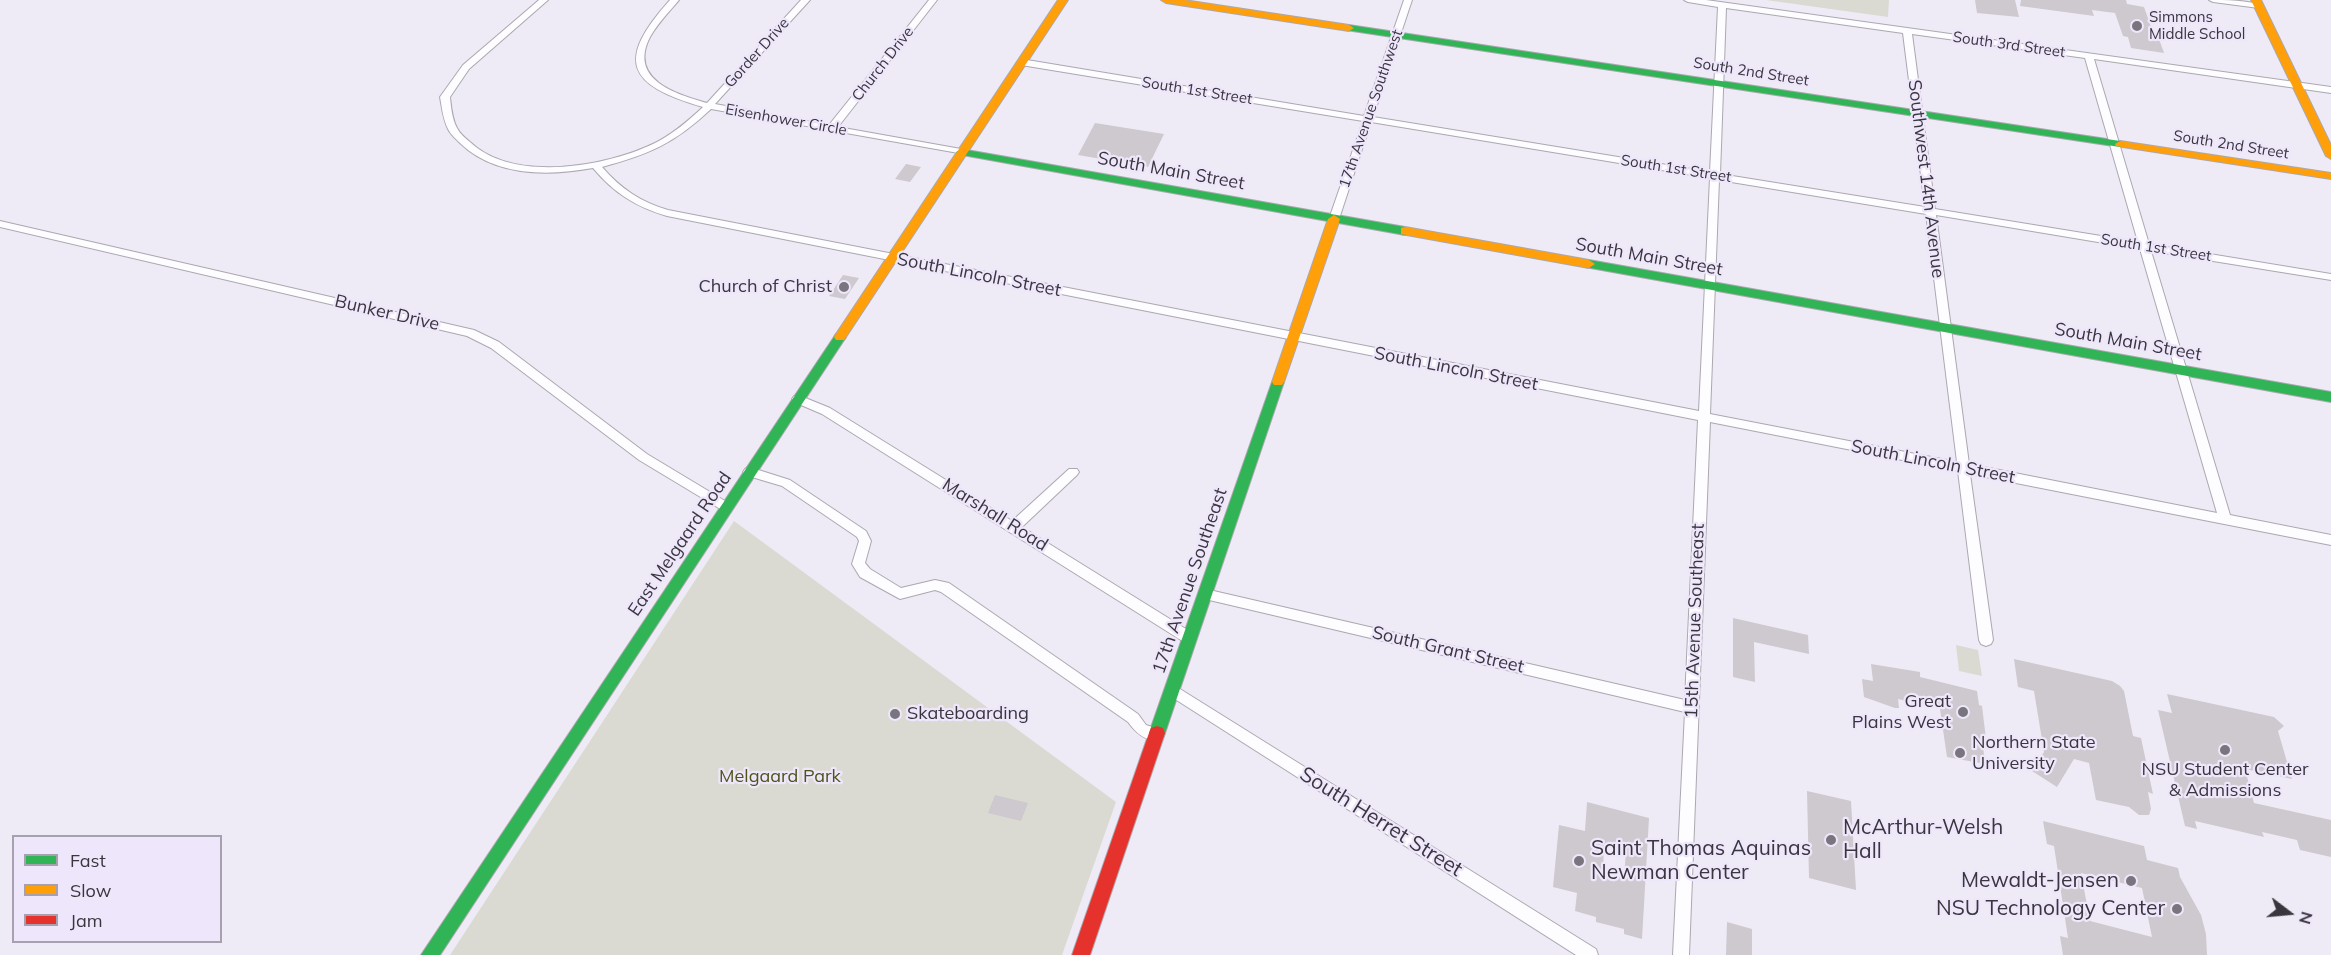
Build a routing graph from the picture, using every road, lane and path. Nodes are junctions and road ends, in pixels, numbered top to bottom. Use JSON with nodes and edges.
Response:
{"nodes":[{"id":1,"x":544,"y":0,"type":"edge"},
{"id":2,"x":675,"y":0,"type":"edge"},
{"id":3,"x":806,"y":0,"type":"edge"},
{"id":4,"x":933,"y":0,"type":"edge"},
{"id":5,"x":1063,"y":0,"type":"edge"},
{"id":6,"x":1166,"y":0,"type":"edge"},
{"id":7,"x":1408,"y":0,"type":"edge"},
{"id":8,"x":1688,"y":0,"type":"edge"},
{"id":9,"x":2213,"y":0,"type":"edge"},
{"id":10,"x":2258,"y":3,"type":"edge"},
{"id":11,"x":1722,"y":5,"type":"junction"},
{"id":12,"x":1907,"y":31,"type":"junction"},
{"id":13,"x":1396,"y":36,"type":"junction"},
{"id":14,"x":2089,"y":57,"type":"junction"},
{"id":15,"x":1021,"y":62,"type":"junction"},
{"id":16,"x":1718,"y":84,"type":"junction"},
{"id":17,"x":2298,"y":86,"type":"junction"},
{"id":18,"x":2331,"y":90,"type":"edge"},
{"id":19,"x":709,"y":106,"type":"junction"},
{"id":20,"x":1918,"y":114,"type":"junction"},
{"id":21,"x":1368,"y":118,"type":"junction"},
{"id":22,"x":832,"y":128,"type":"junction"},
{"id":23,"x":2115,"y":144,"type":"junction"},
{"id":24,"x":961,"y":152,"type":"junction"},
{"id":25,"x":2331,"y":156,"type":"edge"},
{"id":26,"x":596,"y":165,"type":"junction"},
{"id":27,"x":1714,"y":176,"type":"junction"},
{"id":28,"x":2331,"y":176,"type":"edge"},
{"id":29,"x":1929,"y":210,"type":"junction"},
{"id":30,"x":1334,"y":219,"type":"junction"},
{"id":31,"x":0,"y":224,"type":"edge"},
{"id":32,"x":2145,"y":246,"type":"junction"},
{"id":33,"x":891,"y":258,"type":"junction"},
{"id":34,"x":2331,"y":277,"type":"edge"},
{"id":35,"x":1710,"y":287,"type":"junction"},
{"id":36,"x":1946,"y":328,"type":"junction"},
{"id":37,"x":1293,"y":336,"type":"junction"},
{"id":38,"x":2181,"y":370,"type":"junction"},
{"id":39,"x":2331,"y":397,"type":"edge"},
{"id":40,"x":798,"y":399,"type":"junction"},
{"id":41,"x":1704,"y":418,"type":"junction"},
{"id":42,"x":1963,"y":468,"type":"junction"},
{"id":43,"x":749,"y":472,"type":"junction"},
{"id":44,"x":1073,"y":472,"type":"dead end"},
{"id":45,"x":726,"y":507,"type":"junction"},
{"id":46,"x":2225,"y":519,"type":"junction"},
{"id":47,"x":1014,"y":527,"type":"junction"},
{"id":48,"x":2331,"y":540,"type":"edge"},
{"id":49,"x":1204,"y":594,"type":"junction"},
{"id":50,"x":1190,"y":638,"type":"junction"},
{"id":51,"x":1986,"y":640,"type":"dead end"},
{"id":52,"x":1172,"y":690,"type":"junction"},
{"id":53,"x":1691,"y":707,"type":"junction"},
{"id":54,"x":1157,"y":734,"type":"junction"},
{"id":55,"x":430,"y":955,"type":"edge"},
{"id":56,"x":1081,"y":955,"type":"edge"},
{"id":57,"x":1590,"y":955,"type":"edge"},
{"id":58,"x":1681,"y":955,"type":"edge"}],
"edges":[{"from":1,"to":26,"type":"street","name":"Eisenhower Circle"},
{"from":2,"to":19,"type":"street"},
{"from":3,"to":19,"type":"street","name":"Gorder Drive"},
{"from":4,"to":22,"type":"street","name":"Church Drive"},
{"from":5,"to":15,"type":"street","name":"East Melgaard Road"},
{"from":6,"to":13,"type":"street","name":"South 2nd Street"},
{"from":7,"to":13,"type":"street","name":"17th Avenue Southwest"},
{"from":8,"to":11,"type":"street","name":"South 3rd Street"},
{"from":9,"to":10,"type":"street"},
{"from":10,"to":17,"type":"street"},
{"from":11,"to":12,"type":"street","name":"South 3rd Street"},
{"from":11,"to":16,"type":"street","name":"15th Avenue Southeast"},
{"from":12,"to":14,"type":"street","name":"South 3rd Street"},
{"from":12,"to":20,"type":"street","name":"Southwest 14th Avenue"},
{"from":13,"to":16,"type":"street","name":"South 2nd Street"},
{"from":13,"to":21,"type":"street","name":"17th Avenue Southwest"},
{"from":14,"to":17,"type":"street","name":"South 3rd Street"},
{"from":14,"to":23,"type":"street"},
{"from":15,"to":21,"type":"street","name":"South 1st Street"},
{"from":15,"to":24,"type":"street","name":"East Melgaard Road"},
{"from":16,"to":20,"type":"street","name":"South 2nd Street"},
{"from":16,"to":27,"type":"street","name":"15th Avenue Southeast"},
{"from":17,"to":18,"type":"street","name":"South 3rd Street"},
{"from":17,"to":25,"type":"street"},
{"from":19,"to":22,"type":"street","name":"Eisenhower Circle"},
{"from":19,"to":26,"type":"street","name":"Eisenhower Circle"},
{"from":20,"to":23,"type":"street","name":"South 2nd Street"},
{"from":20,"to":29,"type":"street","name":"Southwest 14th Avenue"},
{"from":21,"to":27,"type":"street","name":"South 1st Street"},
{"from":21,"to":30,"type":"street","name":"17th Avenue Southwest"},
{"from":22,"to":24,"type":"street","name":"Eisenhower Circle"},
{"from":23,"to":28,"type":"street","name":"South 2nd Street"},
{"from":23,"to":32,"type":"street"},
{"from":24,"to":30,"type":"street","name":"South Main Street"},
{"from":24,"to":33,"type":"street","name":"East Melgaard Road"},
{"from":26,"to":33,"type":"street","name":"South Lincoln Street"},
{"from":27,"to":29,"type":"street","name":"South 1st Street"},
{"from":27,"to":35,"type":"street","name":"15th Avenue Southeast"},
{"from":29,"to":32,"type":"street","name":"South 1st Street"},
{"from":29,"to":36,"type":"street","name":"Southwest 14th Avenue"},
{"from":30,"to":35,"type":"street","name":"South Main Street"},
{"from":30,"to":37,"type":"street","name":"17th Avenue Southeast"},
{"from":31,"to":45,"type":"street","name":"Bunker Drive"},
{"from":32,"to":34,"type":"street","name":"South 1st Street"},
{"from":32,"to":38,"type":"street"},
{"from":33,"to":37,"type":"street","name":"South Lincoln Street"},
{"from":33,"to":40,"type":"street","name":"East Melgaard Road"},
{"from":35,"to":36,"type":"street","name":"South Main Street"},
{"from":35,"to":41,"type":"street","name":"15th Avenue Southeast"},
{"from":36,"to":38,"type":"street","name":"South Main Street"},
{"from":36,"to":42,"type":"street","name":"Southwest 14th Avenue"},
{"from":37,"to":41,"type":"street","name":"South Lincoln Street"},
{"from":37,"to":49,"type":"street","name":"17th Avenue Southeast"},
{"from":38,"to":39,"type":"street","name":"South Main Street"},
{"from":38,"to":46,"type":"street"},
{"from":40,"to":43,"type":"street","name":"East Melgaard Road"},
{"from":40,"to":47,"type":"street","name":"Marshall Road"},
{"from":41,"to":42,"type":"street","name":"South Lincoln Street"},
{"from":41,"to":53,"type":"street","name":"15th Avenue Southeast"},
{"from":42,"to":46,"type":"street","name":"South Lincoln Street"},
{"from":42,"to":51,"type":"street","name":"Southwest 14th Avenue"},
{"from":43,"to":45,"type":"street","name":"East Melgaard Road"},
{"from":43,"to":54,"type":"street"},
{"from":44,"to":47,"type":"street"},
{"from":45,"to":55,"type":"street","name":"East Melgaard Road"},
{"from":46,"to":48,"type":"street","name":"South Lincoln Street"},
{"from":47,"to":50,"type":"street","name":"Marshall Road"},
{"from":49,"to":50,"type":"street","name":"17th Avenue Southeast"},
{"from":49,"to":53,"type":"street","name":"South Grant Street"},
{"from":50,"to":52,"type":"street","name":"17th Avenue Southeast"},
{"from":52,"to":54,"type":"street","name":"17th Avenue Southeast"},
{"from":52,"to":57,"type":"street","name":"South Herret Street"},
{"from":53,"to":58,"type":"street","name":"15th Avenue Southeast"},
{"from":54,"to":56,"type":"street","name":"17th Avenue Southeast"}]}
